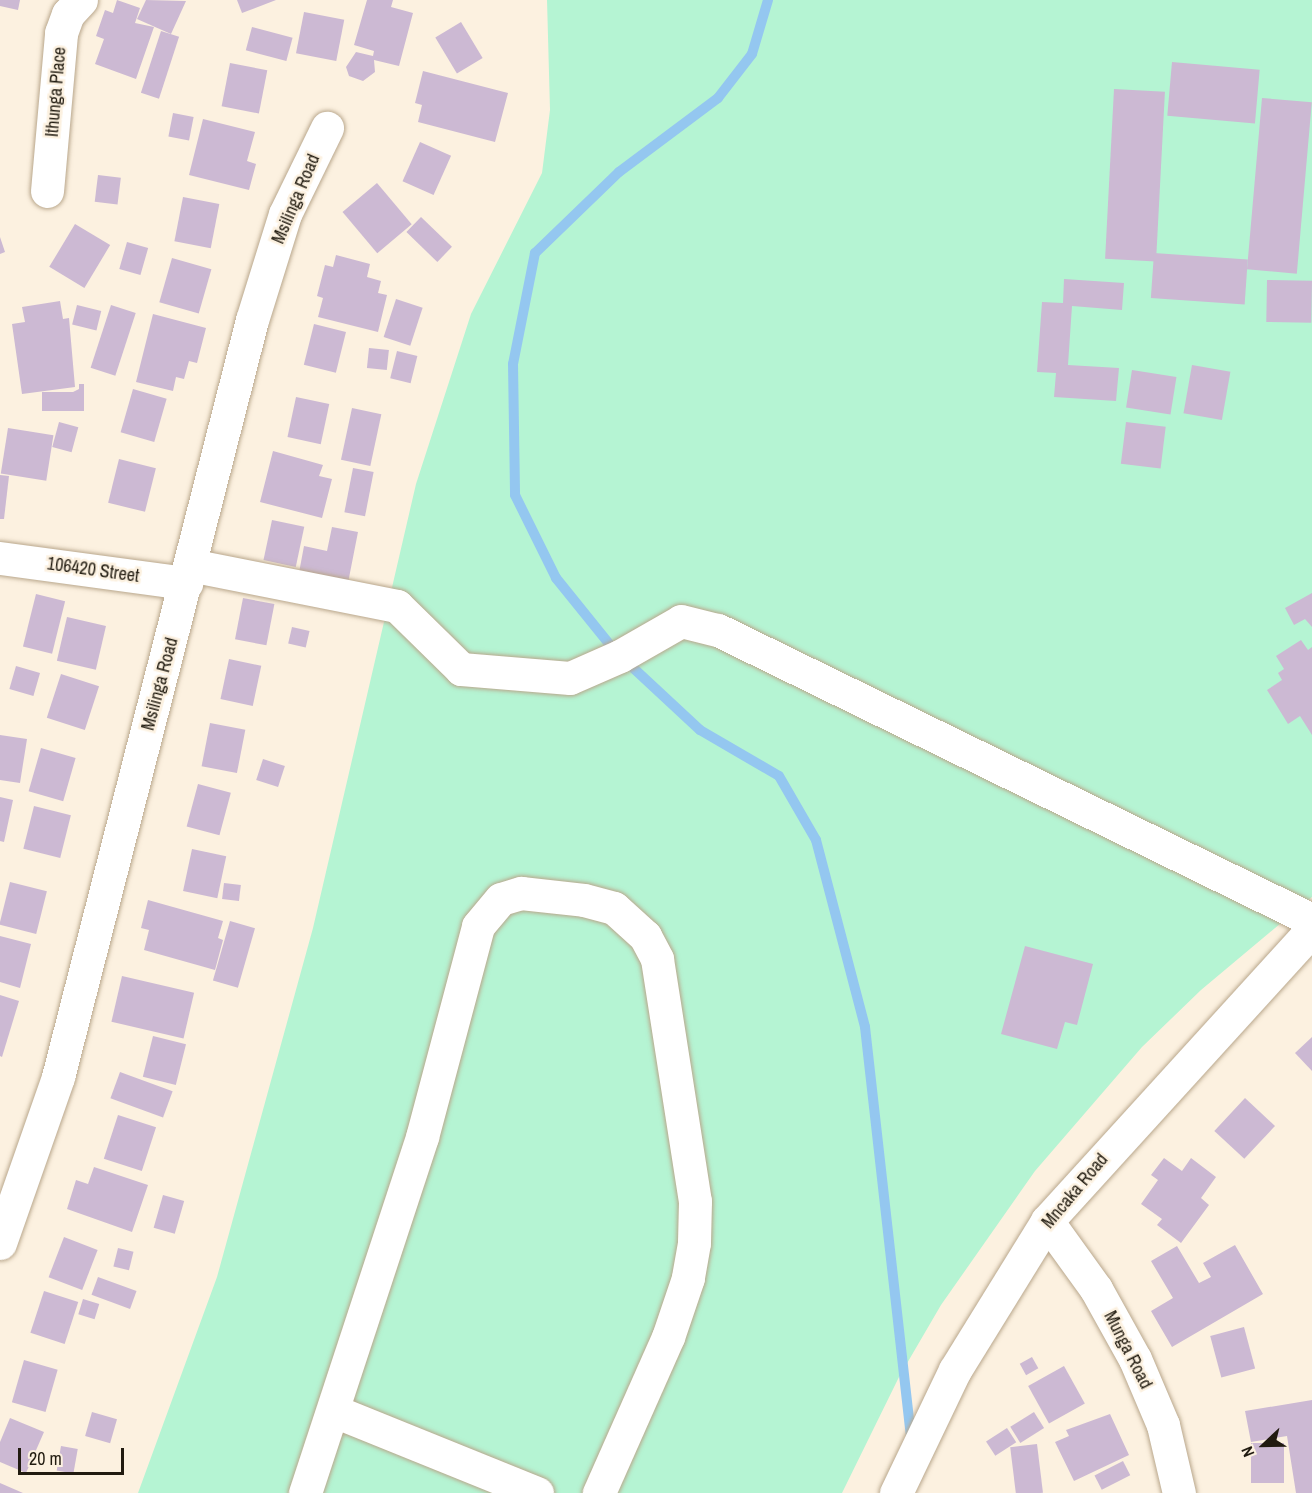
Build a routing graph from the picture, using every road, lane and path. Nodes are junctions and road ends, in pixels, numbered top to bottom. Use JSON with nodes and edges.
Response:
{"nodes":[{"id":1,"x":81,"y":0,"type":"edge"},
{"id":2,"x":327,"y":128,"type":"dead end"},
{"id":3,"x":47,"y":191,"type":"dead end"},
{"id":4,"x":0,"y":558,"type":"edge"},
{"id":5,"x":188,"y":574,"type":"junction"},
{"id":6,"x":1312,"y":920,"type":"edge"},
{"id":7,"x":1312,"y":930,"type":"edge"},
{"id":8,"x":1047,"y":1221,"type":"junction"},
{"id":9,"x":0,"y":1244,"type":"edge"},
{"id":10,"x":334,"y":1411,"type":"junction"},
{"id":11,"x":305,"y":1493,"type":"edge"},
{"id":12,"x":537,"y":1493,"type":"edge"},
{"id":13,"x":599,"y":1493,"type":"edge"},
{"id":14,"x":896,"y":1493,"type":"edge"},
{"id":15,"x":1179,"y":1493,"type":"edge"}],
"edges":[{"from":1,"to":3,"type":"street","name":"Ithunga Place"},
{"from":2,"to":5,"type":"street","name":"Msilinga Road"},
{"from":4,"to":5,"type":"street","name":"106420 Street"},
{"from":5,"to":6,"type":"street","name":"106420 Street"},
{"from":5,"to":9,"type":"street","name":"Msilinga Road"},
{"from":7,"to":8,"type":"street","name":"Mncaka Road"},
{"from":8,"to":14,"type":"street","name":"Mncaka Road"},
{"from":8,"to":15,"type":"street","name":"Munga Road"},
{"from":10,"to":11,"type":"street"},
{"from":10,"to":12,"type":"street"},
{"from":10,"to":13,"type":"street"}]}
